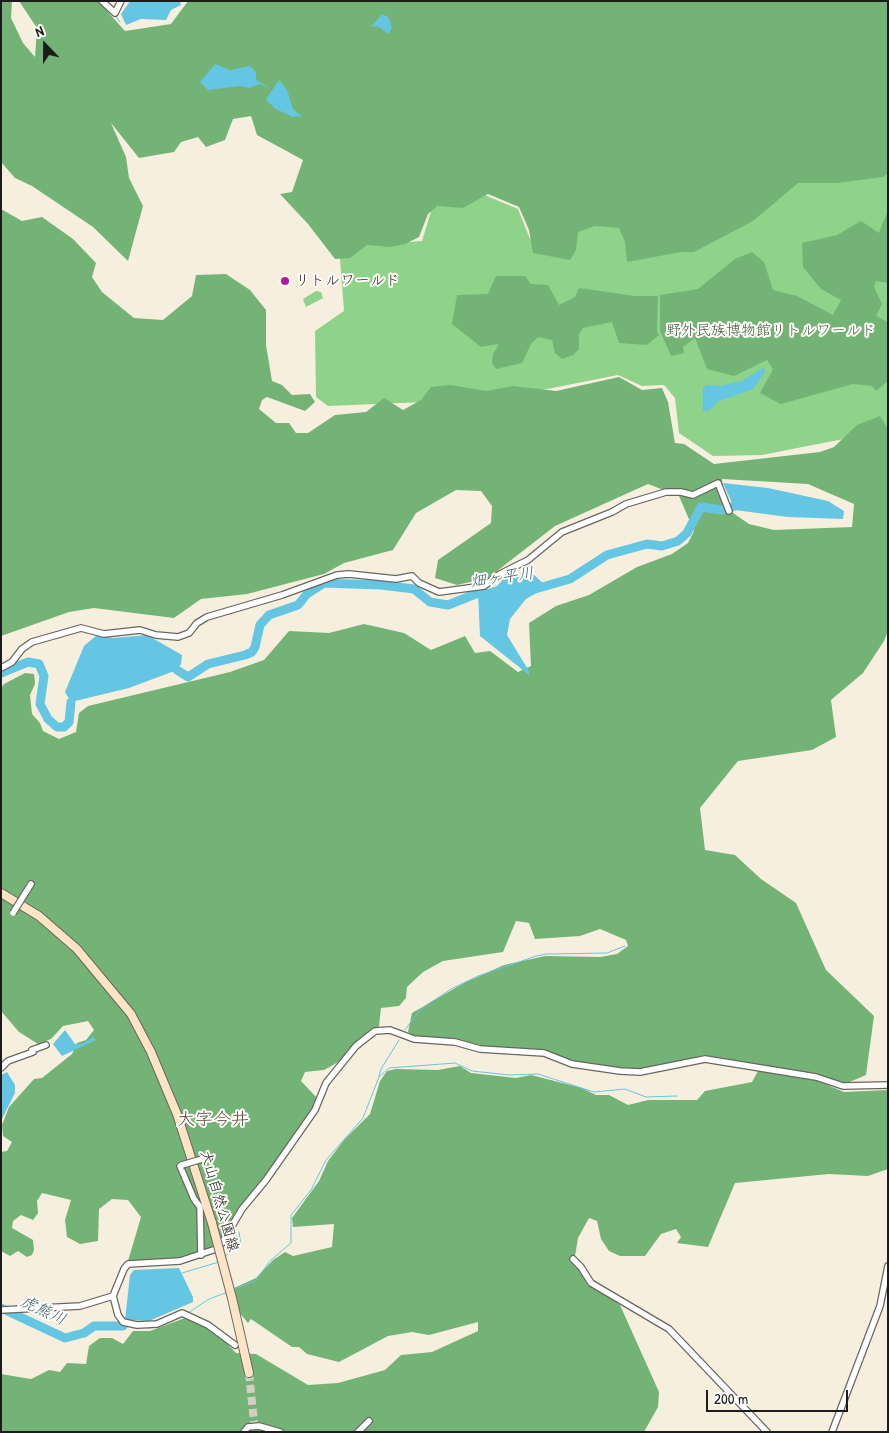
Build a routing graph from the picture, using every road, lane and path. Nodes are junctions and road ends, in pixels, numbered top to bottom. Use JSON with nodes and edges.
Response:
{"nodes":[{"id":1,"x":102,"y":1,"type":"edge"},
{"id":2,"x":121,"y":1,"type":"edge"},
{"id":3,"x":728,"y":508,"type":"dead end"},
{"id":4,"x":1,"y":668,"type":"edge"},
{"id":5,"x":31,"y":884,"type":"dead end"},
{"id":6,"x":1,"y":893,"type":"edge"},
{"id":7,"x":12,"y":913,"type":"dead end"},
{"id":8,"x":46,"y":1044,"type":"dead end"},
{"id":9,"x":1,"y":1068,"type":"edge"},
{"id":10,"x":888,"y":1085,"type":"edge"},
{"id":11,"x":202,"y":1160,"type":"dead end"},
{"id":12,"x":201,"y":1255,"type":"junction"},
{"id":13,"x":573,"y":1259,"type":"dead end"},
{"id":14,"x":888,"y":1266,"type":"edge"},
{"id":15,"x":113,"y":1296,"type":"junction"},
{"id":16,"x":4,"y":1310,"type":"edge"},
{"id":17,"x":235,"y":1345,"type":"dead end"},
{"id":18,"x":249,"y":1373,"type":"tunnel mouth"},
{"id":19,"x":369,"y":1421,"type":"dead end"},
{"id":20,"x":244,"y":1432,"type":"edge"},
{"id":21,"x":280,"y":1432,"type":"edge"},
{"id":22,"x":358,"y":1432,"type":"edge"},
{"id":23,"x":767,"y":1432,"type":"edge"},
{"id":24,"x":832,"y":1432,"type":"edge"}],
"edges":[{"from":1,"to":2,"type":"street"},
{"from":3,"to":4,"type":"street"},
{"from":5,"to":7,"type":"street","bridge":true},
{"from":6,"to":18,"type":"main road","name":"犬山自然公園線","bridge":true},
{"from":8,"to":9,"type":"street"},
{"from":10,"to":12,"type":"street"},
{"from":11,"to":12,"type":"street","bridge":true},
{"from":12,"to":15,"type":"street"},
{"from":13,"to":23,"type":"street"},
{"from":14,"to":24,"type":"street"},
{"from":15,"to":16,"type":"street"},
{"from":15,"to":17,"type":"street"},
{"from":19,"to":22,"type":"street"},
{"from":20,"to":21,"type":"street"}]}
